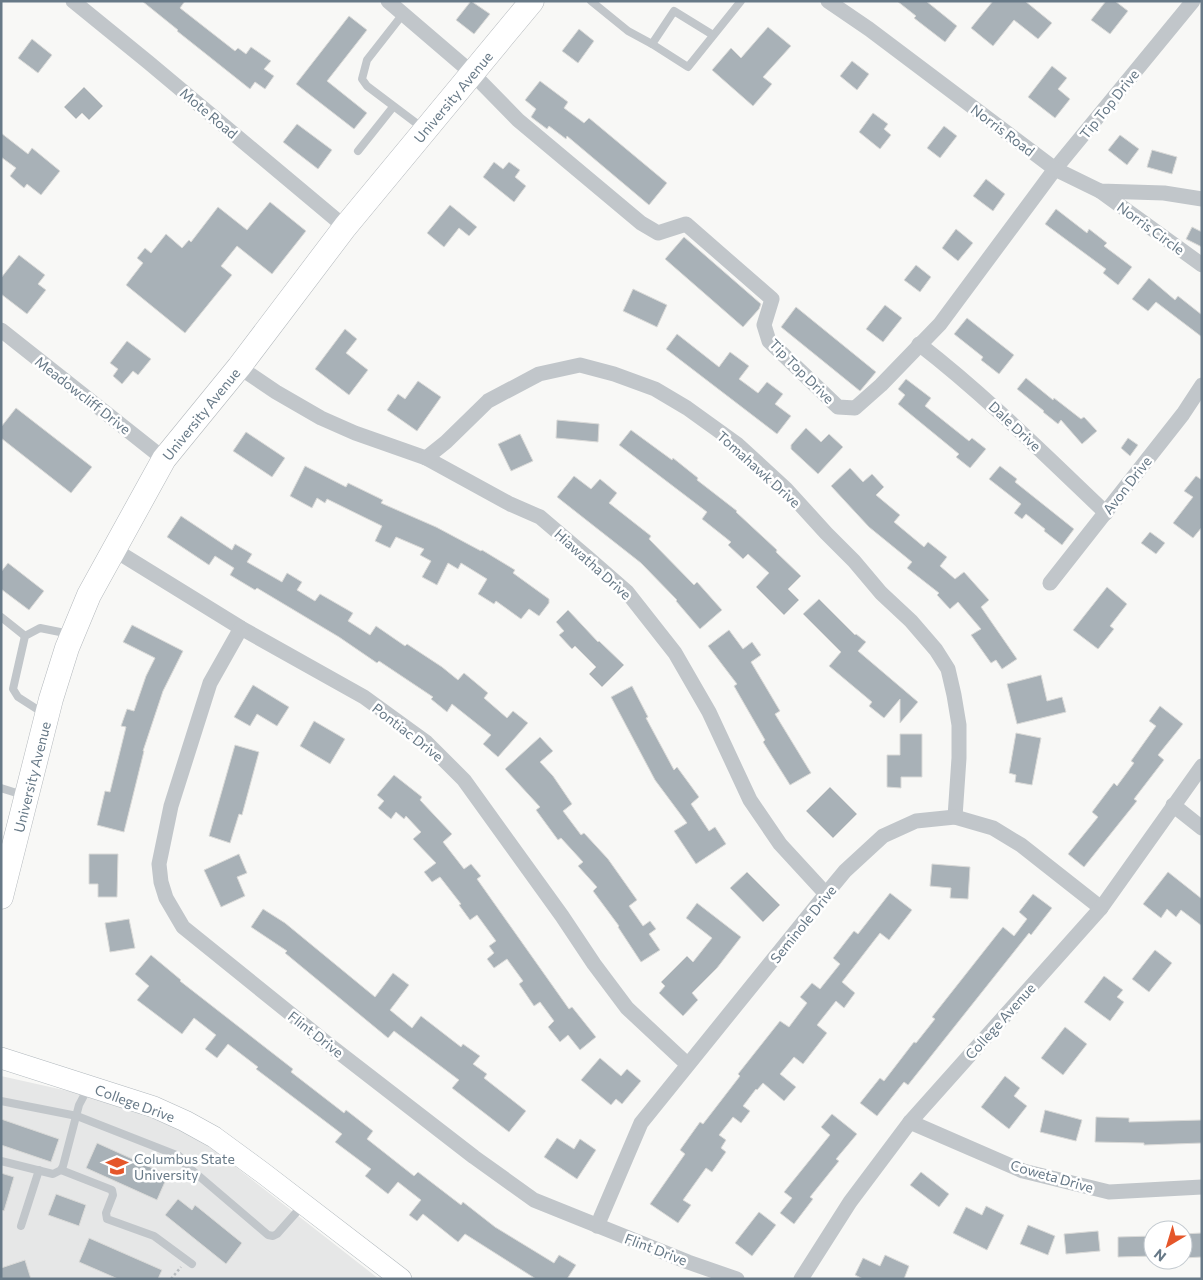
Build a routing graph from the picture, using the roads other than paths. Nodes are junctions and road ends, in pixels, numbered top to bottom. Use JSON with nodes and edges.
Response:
{"nodes":[{"id":1,"x":73,"y":1,"type":"edge"},
{"id":2,"x":388,"y":1,"type":"edge"},
{"id":3,"x":532,"y":1,"type":"edge"},
{"id":4,"x":591,"y":1,"type":"edge"},
{"id":5,"x":740,"y":1,"type":"edge"},
{"id":6,"x":828,"y":1,"type":"edge"},
{"id":7,"x":1193,"y":1,"type":"edge"},
{"id":8,"x":403,"y":14,"type":"junction"},
{"id":9,"x":713,"y":35,"type":"junction"},
{"id":10,"x":652,"y":44,"type":"junction"},
{"id":11,"x":472,"y":73,"type":"junction"},
{"id":12,"x":393,"y":107,"type":"junction"},
{"id":13,"x":425,"y":130,"type":"junction"},
{"id":14,"x":358,"y":151,"type":"dead end"},
{"id":15,"x":1055,"y":169,"type":"junction"},
{"id":16,"x":1100,"y":191,"type":"junction"},
{"id":17,"x":1202,"y":199,"type":"edge"},
{"id":18,"x":345,"y":227,"type":"junction"},
{"id":19,"x":1202,"y":265,"type":"edge"},
{"id":20,"x":1,"y":330,"type":"edge"},
{"id":21,"x":919,"y":344,"type":"junction"},
{"id":22,"x":239,"y":367,"type":"junction"},
{"id":23,"x":1202,"y":385,"type":"edge"},
{"id":24,"x":426,"y":458,"type":"junction"},
{"id":25,"x":164,"y":459,"type":"junction"},
{"id":26,"x":1106,"y":513,"type":"junction"},
{"id":27,"x":113,"y":549,"type":"junction"},
{"id":28,"x":1050,"y":583,"type":"dead end"},
{"id":29,"x":1,"y":617,"type":"edge"},
{"id":30,"x":241,"y":628,"type":"junction"},
{"id":31,"x":72,"y":635,"type":"junction"},
{"id":32,"x":25,"y":636,"type":"junction"},
{"id":33,"x":47,"y":716,"type":"junction"},
{"id":34,"x":1202,"y":766,"type":"edge"},
{"id":35,"x":1,"y":788,"type":"edge"},
{"id":36,"x":28,"y":796,"type":"junction"},
{"id":37,"x":1173,"y":805,"type":"junction"},
{"id":38,"x":955,"y":817,"type":"junction"},
{"id":39,"x":1202,"y":828,"type":"edge"},
{"id":40,"x":5,"y":865,"type":"edge"},
{"id":41,"x":826,"y":894,"type":"junction"},
{"id":42,"x":1,"y":897,"type":"edge"},
{"id":43,"x":1101,"y":908,"type":"junction"},
{"id":44,"x":1,"y":1058,"type":"edge"},
{"id":45,"x":687,"y":1064,"type":"junction"},
{"id":46,"x":88,"y":1086,"type":"junction"},
{"id":47,"x":1,"y":1100,"type":"edge"},
{"id":48,"x":77,"y":1116,"type":"junction"},
{"id":49,"x":910,"y":1122,"type":"junction"},
{"id":50,"x":1,"y":1162,"type":"edge"},
{"id":51,"x":39,"y":1170,"type":"junction"},
{"id":52,"x":61,"y":1170,"type":"junction"},
{"id":53,"x":1202,"y":1187,"type":"edge"},
{"id":54,"x":303,"y":1204,"type":"junction"},
{"id":55,"x":21,"y":1226,"type":"dead end"},
{"id":56,"x":597,"y":1226,"type":"junction"},
{"id":57,"x":189,"y":1262,"type":"road end"},
{"id":58,"x":401,"y":1279,"type":"edge"},
{"id":59,"x":737,"y":1279,"type":"edge"},
{"id":60,"x":801,"y":1279,"type":"edge"}],
"edges":[{"from":1,"to":18,"type":"street","name":"Mote Road"},
{"from":2,"to":8,"type":"street"},
{"from":3,"to":11,"type":"main road","name":"University Avenue"},
{"from":4,"to":10,"type":"lane"},
{"from":5,"to":9,"type":"lane"},
{"from":6,"to":15,"type":"street","name":"Norris Road"},
{"from":7,"to":15,"type":"street","name":"Tip Top Drive"},
{"from":8,"to":11,"type":"street"},
{"from":8,"to":12,"type":"lane"},
{"from":9,"to":10,"type":"lane"},
{"from":9,"to":10,"type":"lane"},
{"from":11,"to":13,"type":"main road","name":"University Avenue"},
{"from":11,"to":21,"type":"street","name":"Tip Top Drive"},
{"from":12,"to":13,"type":"lane"},
{"from":12,"to":14,"type":"lane"},
{"from":13,"to":18,"type":"main road","name":"University Avenue"},
{"from":15,"to":16,"type":"street","name":"Norris Road"},
{"from":15,"to":21,"type":"street","name":"Tip Top Drive"},
{"from":16,"to":17,"type":"street","name":"Norris Road"},
{"from":16,"to":19,"type":"street","name":"Norris Circle"},
{"from":18,"to":22,"type":"main road","name":"University Avenue"},
{"from":20,"to":25,"type":"street","name":"Meadowcliff Drive"},
{"from":21,"to":26,"type":"street","name":"Dale Drive"},
{"from":22,"to":24,"type":"street","name":"Hiawatha Drive"},
{"from":22,"to":25,"type":"main road","name":"University Avenue"},
{"from":23,"to":26,"type":"street","name":"Avon Drive"},
{"from":24,"to":38,"type":"street","name":"Tomahawk Drive"},
{"from":24,"to":41,"type":"street","name":"Hiawatha Drive"},
{"from":25,"to":27,"type":"main road","name":"University Avenue"},
{"from":26,"to":28,"type":"street","name":"Avon Drive"},
{"from":27,"to":30,"type":"street","name":"Pontiac Drive"},
{"from":27,"to":31,"type":"main road","name":"University Avenue"},
{"from":29,"to":32,"type":"lane"},
{"from":30,"to":45,"type":"street","name":"Pontiac Drive"},
{"from":30,"to":56,"type":"street","name":"Flint Drive"},
{"from":31,"to":32,"type":"lane"},
{"from":31,"to":33,"type":"main road","name":"University Avenue"},
{"from":32,"to":33,"type":"lane"},
{"from":33,"to":36,"type":"main road","name":"University Avenue"},
{"from":34,"to":37,"type":"street","name":"College Avenue"},
{"from":35,"to":36,"type":"lane"},
{"from":36,"to":40,"type":"main road","name":"University Avenue"},
{"from":37,"to":39,"type":"street"},
{"from":37,"to":43,"type":"street","name":"College Avenue"},
{"from":38,"to":41,"type":"street","name":"Seminole Drive"},
{"from":38,"to":43,"type":"street","name":"Seminole Drive"},
{"from":40,"to":42,"type":"main road","name":"University Avenue"},
{"from":41,"to":45,"type":"street","name":"Seminole Drive"},
{"from":43,"to":49,"type":"street","name":"College Avenue"},
{"from":44,"to":46,"type":"street","name":"College Drive"},
{"from":45,"to":56,"type":"street","name":"Seminole Drive"},
{"from":46,"to":48,"type":"lane"},
{"from":46,"to":54,"type":"street","name":"College Drive"},
{"from":47,"to":48,"type":"lane"},
{"from":48,"to":52,"type":"lane"},
{"from":48,"to":54,"type":"lane"},
{"from":49,"to":53,"type":"street","name":"Coweta Drive"},
{"from":49,"to":60,"type":"street","name":"College Avenue"},
{"from":50,"to":51,"type":"lane"},
{"from":51,"to":52,"type":"lane"},
{"from":51,"to":55,"type":"lane"},
{"from":52,"to":57,"type":"lane"},
{"from":54,"to":58,"type":"street","name":"College Drive"},
{"from":56,"to":59,"type":"street","name":"Flint Drive"}]}
